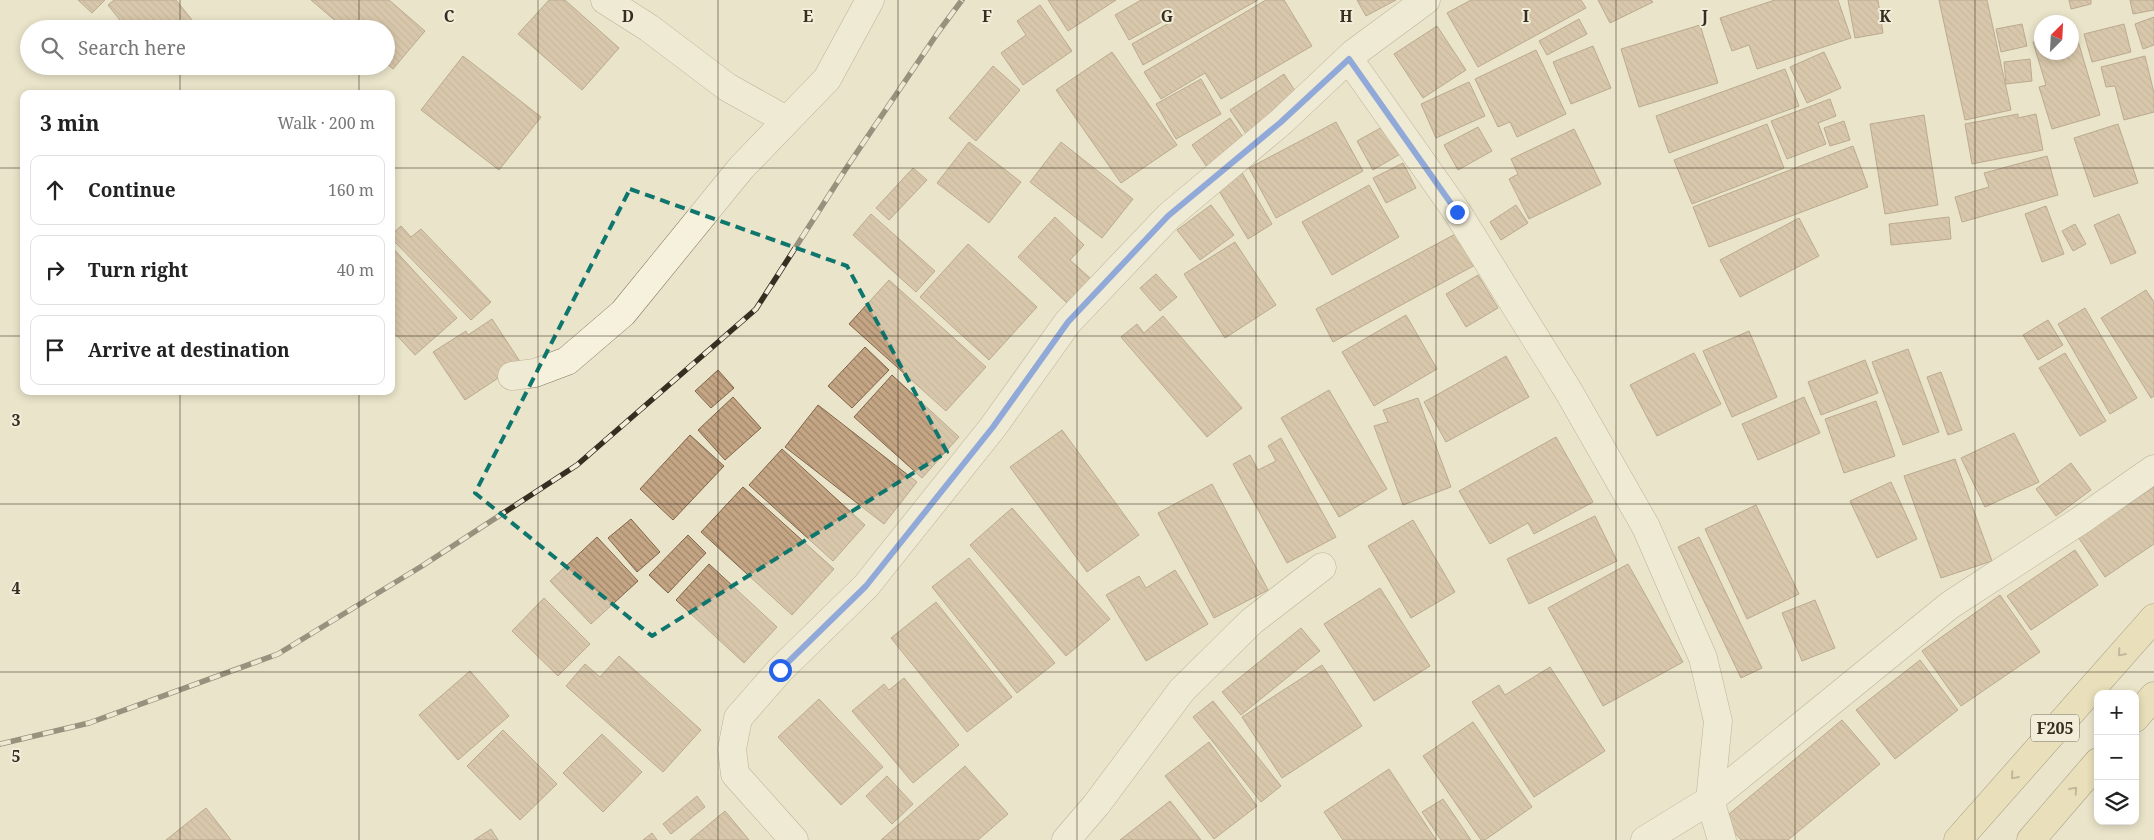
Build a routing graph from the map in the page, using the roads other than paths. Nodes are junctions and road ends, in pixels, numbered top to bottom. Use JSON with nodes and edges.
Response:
{"nodes":[{"id":1,"x":605,"y":0,"type":"edge"},
{"id":2,"x":870,"y":0,"type":"edge"},
{"id":3,"x":1426,"y":0,"type":"edge"},
{"id":4,"x":1349,"y":59,"type":"junction"},
{"id":5,"x":786,"y":120,"type":"junction"},
{"id":6,"x":512,"y":376,"type":"dead end"},
{"id":7,"x":2154,"y":469,"type":"edge"},
{"id":8,"x":1322,"y":567,"type":"dead end"},
{"id":9,"x":2154,"y":618,"type":"edge"},
{"id":10,"x":2154,"y":696,"type":"edge"},
{"id":11,"x":2139,"y":713,"type":"edge"},
{"id":12,"x":2094,"y":767,"type":"edge"},
{"id":13,"x":1710,"y":800,"type":"junction"},
{"id":14,"x":794,"y":840,"type":"edge"},
{"id":15,"x":1066,"y":840,"type":"edge"},
{"id":16,"x":1646,"y":840,"type":"edge"},
{"id":17,"x":1722,"y":840,"type":"edge"},
{"id":18,"x":1958,"y":840,"type":"edge"},
{"id":19,"x":2030,"y":840,"type":"edge"}],
"edges":[{"from":1,"to":5,"type":"street"},
{"from":2,"to":5,"type":"street"},
{"from":3,"to":4,"type":"street"},
{"from":4,"to":13,"type":"street"},
{"from":4,"to":14,"type":"street"},
{"from":5,"to":6,"type":"street"},
{"from":7,"to":13,"type":"street"},
{"from":8,"to":15,"type":"street"},
{"from":9,"to":18,"type":"main road","number":"F205","one_way":true},
{"from":10,"to":11,"type":"main road"},
{"from":19,"to":12,"type":"main road","one_way":true},
{"from":13,"to":16,"type":"street"},
{"from":13,"to":17,"type":"street"}]}
